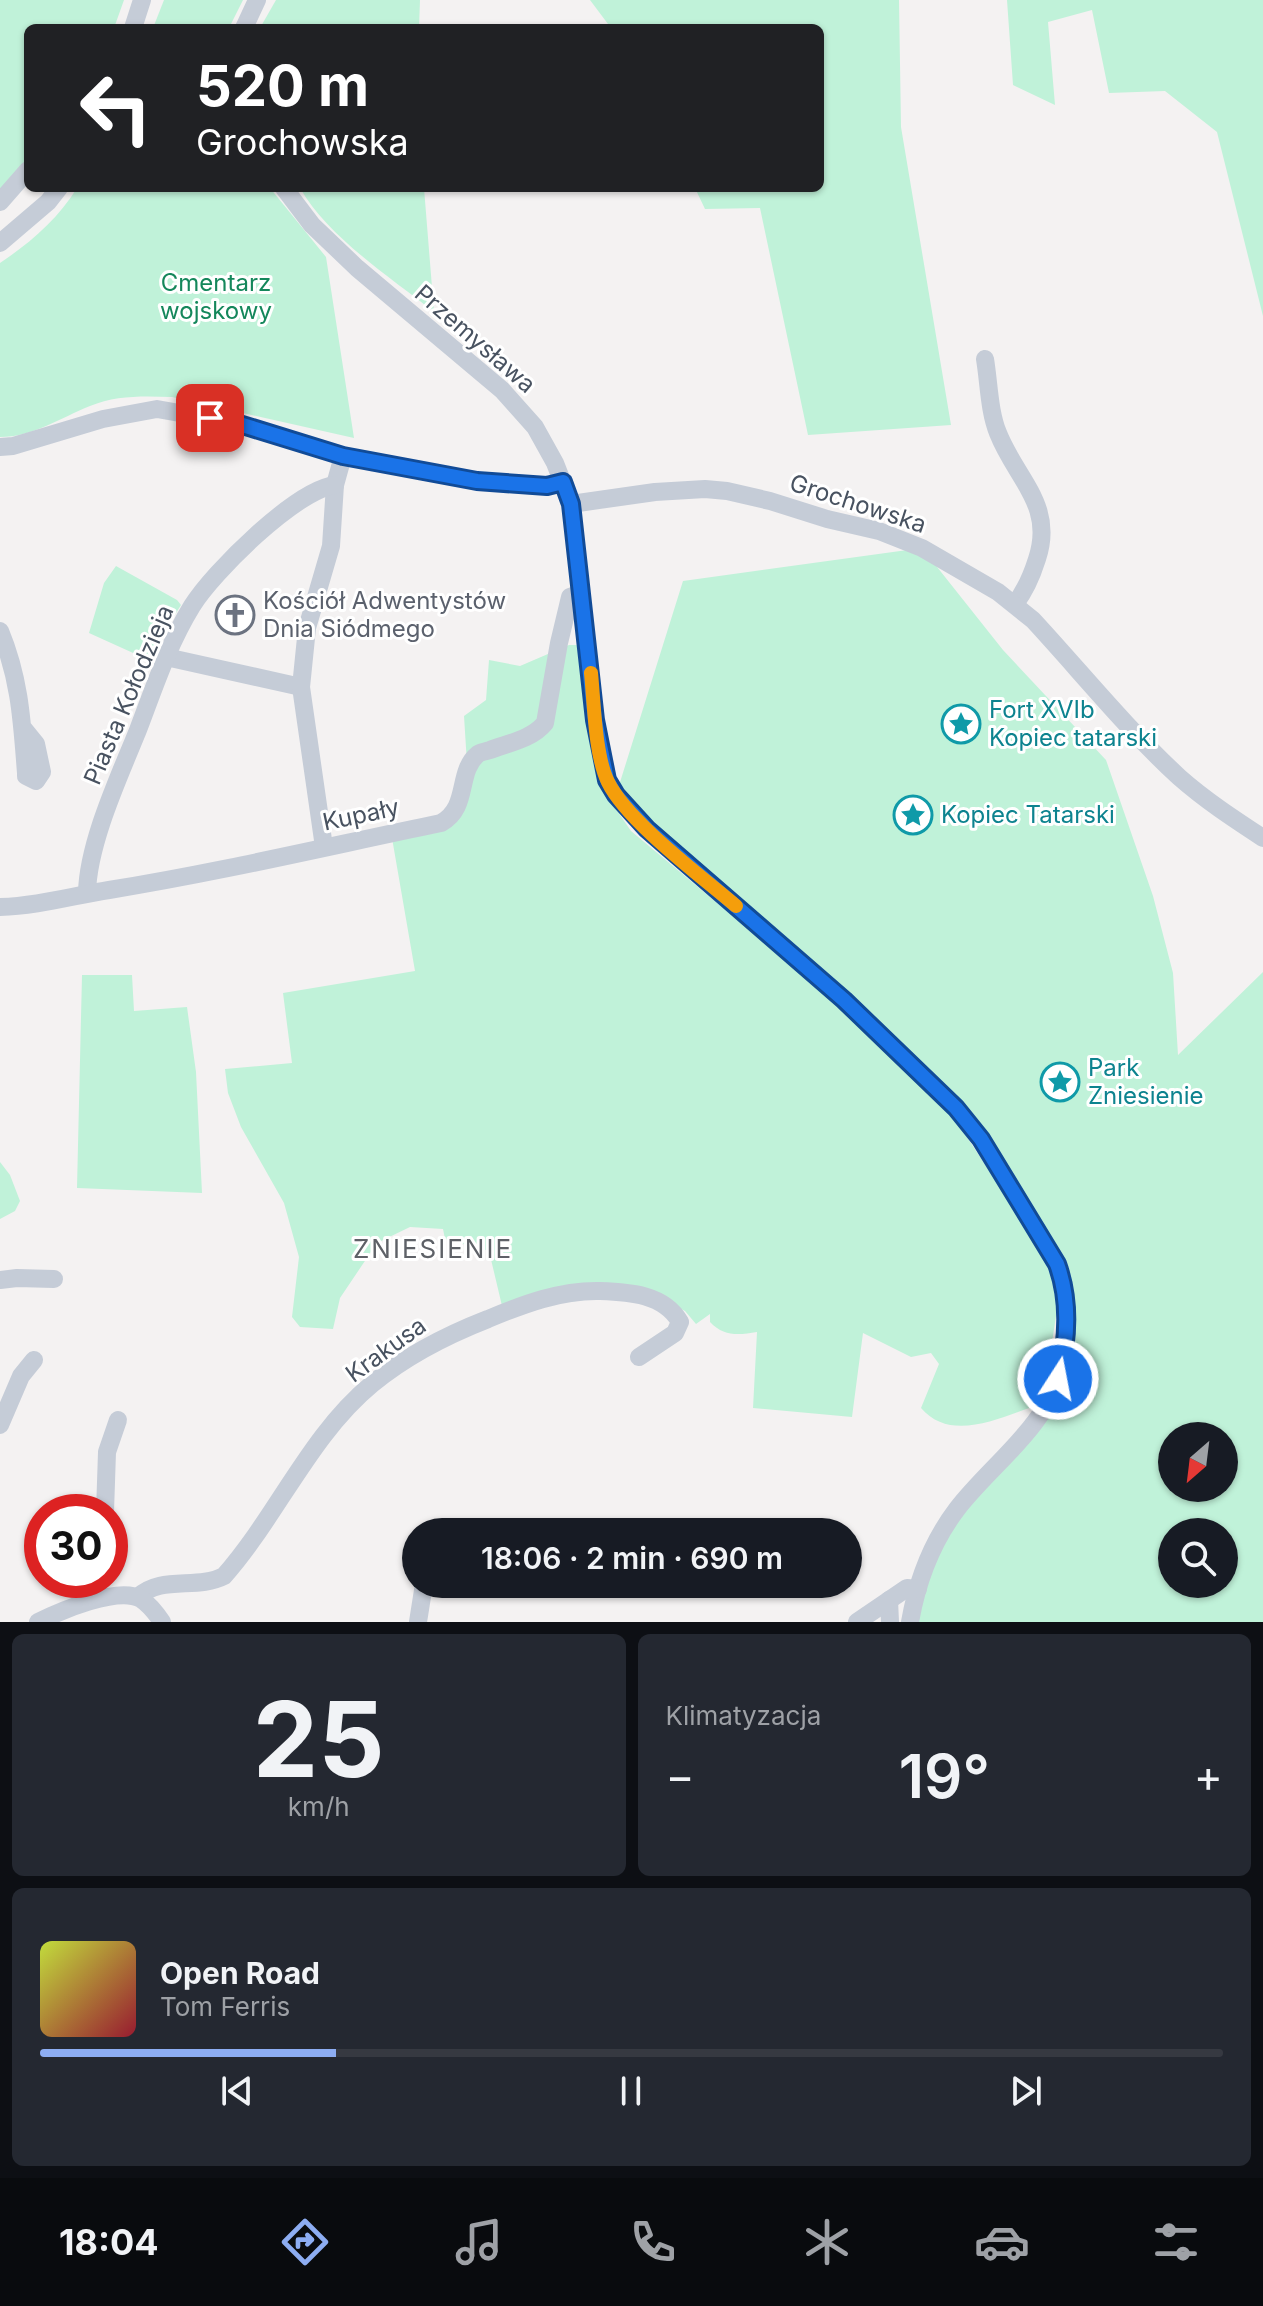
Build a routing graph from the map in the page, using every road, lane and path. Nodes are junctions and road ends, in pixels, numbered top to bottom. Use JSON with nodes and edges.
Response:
{"nodes":[{"id":1,"x":142,"y":0,"type":"edge"},
{"id":2,"x":257,"y":0,"type":"edge"},
{"id":3,"x":134,"y":24,"type":"edge"},
{"id":4,"x":246,"y":24,"type":"edge"},
{"id":5,"x":24,"y":175,"type":"edge"},
{"id":6,"x":56,"y":192,"type":"edge"},
{"id":7,"x":287,"y":192,"type":"edge"},
{"id":8,"x":0,"y":202,"type":"edge"},
{"id":9,"x":0,"y":243,"type":"edge"},
{"id":10,"x":985,"y":359,"type":"dead end"},
{"id":11,"x":0,"y":447,"type":"edge"},
{"id":12,"x":343,"y":456,"type":"junction"},
{"id":13,"x":563,"y":482,"type":"junction"},
{"id":14,"x":335,"y":485,"type":"junction"},
{"id":15,"x":571,"y":504,"type":"junction"},
{"id":16,"x":581,"y":593,"type":"junction"},
{"id":17,"x":1015,"y":604,"type":"junction"},
{"id":18,"x":0,"y":631,"type":"edge"},
{"id":19,"x":166,"y":657,"type":"junction"},
{"id":20,"x":301,"y":687,"type":"junction"},
{"id":21,"x":23,"y":728,"type":"dead end"},
{"id":22,"x":1263,"y":838,"type":"edge"},
{"id":23,"x":324,"y":847,"type":"junction"},
{"id":24,"x":87,"y":893,"type":"junction"},
{"id":25,"x":0,"y":907,"type":"edge"},
{"id":26,"x":54,"y":1279,"type":"dead end"},
{"id":27,"x":0,"y":1280,"type":"edge"},
{"id":28,"x":639,"y":1357,"type":"dead end"},
{"id":29,"x":34,"y":1360,"type":"dead end"},
{"id":30,"x":118,"y":1420,"type":"dead end"},
{"id":31,"x":0,"y":1425,"type":"edge"},
{"id":32,"x":106,"y":1494,"type":"edge"},
{"id":33,"x":918,"y":1589,"type":"junction"},
{"id":34,"x":128,"y":1595,"type":"edge"},
{"id":35,"x":138,"y":1597,"type":"junction"},
{"id":36,"x":87,"y":1598,"type":"edge"},
{"id":37,"x":422,"y":1598,"type":"edge"},
{"id":38,"x":889,"y":1600,"type":"junction"},
{"id":39,"x":38,"y":1622,"type":"edge"},
{"id":40,"x":162,"y":1622,"type":"edge"},
{"id":41,"x":418,"y":1622,"type":"edge"},
{"id":42,"x":857,"y":1622,"type":"edge"},
{"id":43,"x":890,"y":1622,"type":"edge"},
{"id":44,"x":910,"y":1622,"type":"edge"}],
"edges":[{"from":1,"to":3,"type":"street"},
{"from":2,"to":4,"type":"street"},
{"from":5,"to":8,"type":"street"},
{"from":6,"to":9,"type":"street"},
{"from":7,"to":13,"type":"street","name":"Przemysława"},
{"from":10,"to":17,"type":"street"},
{"from":11,"to":12,"type":"street"},
{"from":12,"to":13,"type":"street"},
{"from":12,"to":14,"type":"street"},
{"from":13,"to":15,"type":"street","name":"Przemysława"},
{"from":14,"to":19,"type":"street","name":"Piasta Kołodzieja"},
{"from":14,"to":20,"type":"street"},
{"from":15,"to":16,"type":"street","name":"Przemysława"},
{"from":15,"to":17,"type":"street","name":"Grochowska"},
{"from":16,"to":23,"type":"street","name":"Kupały"},
{"from":16,"to":33,"type":"street","name":"Przemysława"},
{"from":17,"to":22,"type":"street","name":"Grochowska"},
{"from":18,"to":21,"type":"street"},
{"from":19,"to":20,"type":"street"},
{"from":19,"to":24,"type":"street","name":"Piasta Kołodzieja"},
{"from":20,"to":23,"type":"street"},
{"from":23,"to":24,"type":"street","name":"Kupały"},
{"from":24,"to":25,"type":"street","name":"Kupały"},
{"from":26,"to":27,"type":"street"},
{"from":28,"to":35,"type":"street","name":"Krakusa"},
{"from":29,"to":31,"type":"street"},
{"from":30,"to":32,"type":"street"},
{"from":33,"to":38,"type":"street"},
{"from":33,"to":44,"type":"street","name":"Przemysława"},
{"from":34,"to":35,"type":"street"},
{"from":35,"to":40,"type":"street"},
{"from":36,"to":39,"type":"street"},
{"from":37,"to":41,"type":"street"},
{"from":38,"to":42,"type":"street"},
{"from":38,"to":43,"type":"street"}]}
